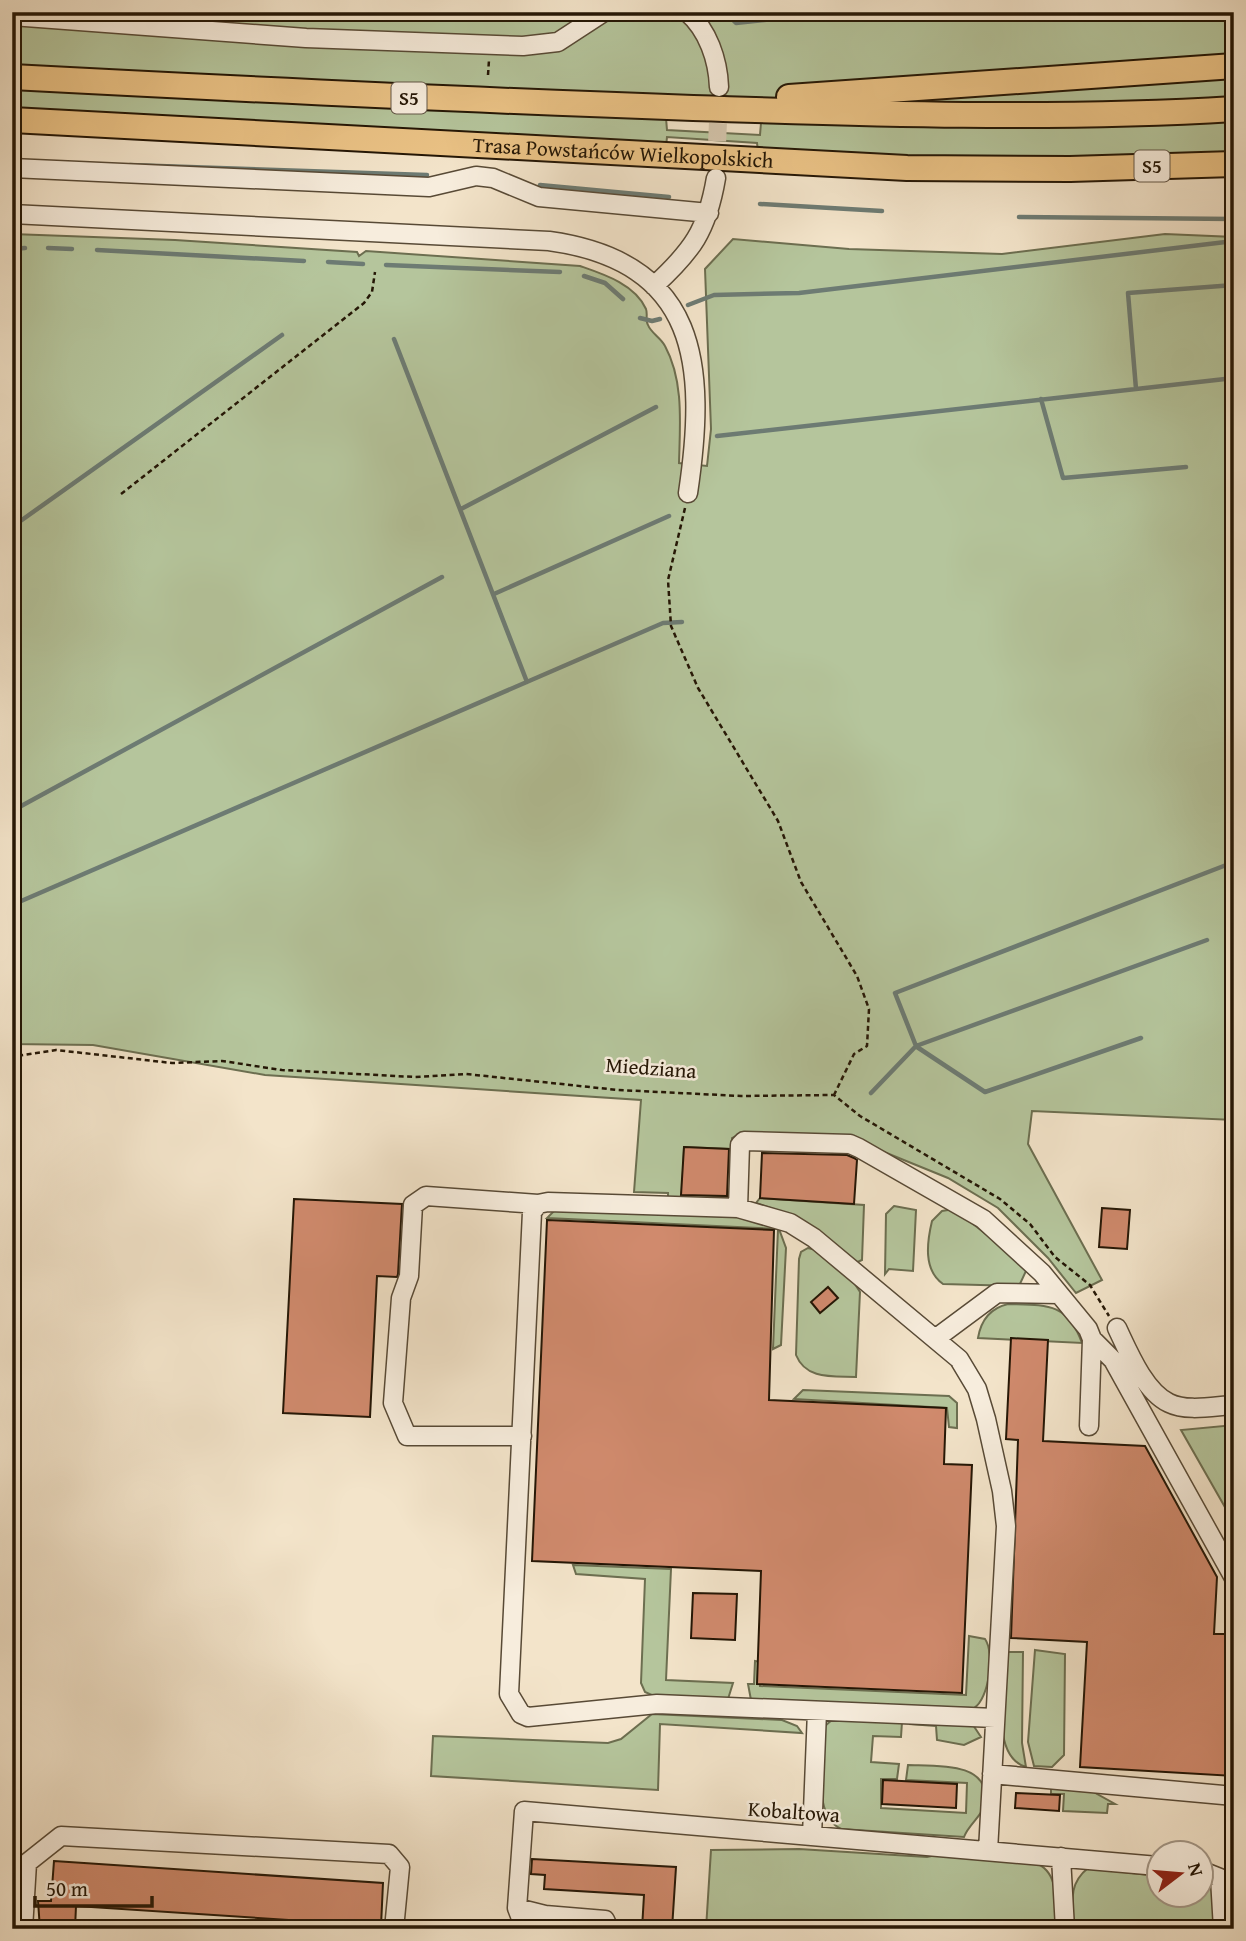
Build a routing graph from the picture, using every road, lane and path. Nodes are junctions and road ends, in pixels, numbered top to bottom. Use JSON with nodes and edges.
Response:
{"nodes":[{"id":1,"x":604,"y":12,"type":"edge"},
{"id":2,"x":687,"y":12,"type":"edge"},
{"id":3,"x":12,"y":16,"type":"edge"},
{"id":4,"x":489,"y":60,"type":"dead end"},
{"id":5,"x":1234,"y":66,"type":"edge"},
{"id":6,"x":488,"y":75,"type":"dead end"},
{"id":7,"x":12,"y":76,"type":"edge"},
{"id":8,"x":719,"y":87,"type":"tunnel mouth"},
{"id":9,"x":701,"y":108,"type":"junction"},
{"id":10,"x":1234,"y":109,"type":"edge"},
{"id":11,"x":12,"y":120,"type":"edge"},
{"id":12,"x":1234,"y":164,"type":"edge"},
{"id":13,"x":12,"y":168,"type":"edge"},
{"id":14,"x":716,"y":178,"type":"tunnel mouth"},
{"id":15,"x":709,"y":213,"type":"junction"},
{"id":16,"x":12,"y":214,"type":"edge"},
{"id":17,"x":375,"y":272,"type":"dead end"},
{"id":18,"x":654,"y":286,"type":"junction"},
{"id":19,"x":688,"y":492,"type":"joint"},
{"id":20,"x":121,"y":495,"type":"dead end"},
{"id":21,"x":12,"y":1071,"type":"edge"},
{"id":22,"x":538,"y":1204,"type":"junction"},
{"id":23,"x":738,"y":1208,"type":"junction"},
{"id":24,"x":1059,"y":1294,"type":"junction"},
{"id":25,"x":1116,"y":1328,"type":"dead end"},
{"id":26,"x":935,"y":1339,"type":"junction"},
{"id":27,"x":1092,"y":1339,"type":"junction"},
{"id":28,"x":1234,"y":1405,"type":"edge"},
{"id":29,"x":1089,"y":1426,"type":"dead end"},
{"id":30,"x":522,"y":1436,"type":"junction"},
{"id":31,"x":1234,"y":1578,"type":"edge"},
{"id":32,"x":817,"y":1711,"type":"junction"},
{"id":33,"x":995,"y":1718,"type":"junction"},
{"id":34,"x":992,"y":1774,"type":"junction"},
{"id":35,"x":1234,"y":1796,"type":"edge"},
{"id":36,"x":812,"y":1836,"type":"junction"},
{"id":37,"x":988,"y":1850,"type":"junction"},
{"id":38,"x":1061,"y":1857,"type":"junction"},
{"id":39,"x":1144,"y":1865,"type":"edge"},
{"id":40,"x":1214,"y":1876,"type":"edge"},
{"id":41,"x":517,"y":1908,"type":"junction"},
{"id":42,"x":23,"y":1929,"type":"edge"},
{"id":43,"x":394,"y":1929,"type":"edge"},
{"id":44,"x":525,"y":1929,"type":"edge"},
{"id":45,"x":609,"y":1929,"type":"edge"},
{"id":46,"x":1065,"y":1929,"type":"edge"},
{"id":47,"x":1223,"y":1929,"type":"edge"}],
"edges":[{"from":1,"to":3,"type":"street"},
{"from":2,"to":8,"type":"street"},
{"from":4,"to":6,"type":"path"},
{"from":5,"to":9,"type":"highway"},
{"from":7,"to":9,"type":"highway","number":"S5"},
{"from":9,"to":10,"type":"highway","number":"S5"},
{"from":11,"to":12,"type":"highway","name":"Trasa Powstańców Wielkopolskich","number":"S5"},
{"from":13,"to":15,"type":"street"},
{"from":14,"to":15,"type":"street"},
{"from":15,"to":18,"type":"street"},
{"from":16,"to":18,"type":"street"},
{"from":17,"to":20,"type":"path"},
{"from":18,"to":19,"type":"street"},
{"from":19,"to":21,"type":"path","name":"Miedziana"},
{"from":22,"to":23,"type":"street"},
{"from":22,"to":30,"type":"street"},
{"from":22,"to":30,"type":"street"},
{"from":23,"to":24,"type":"street"},
{"from":23,"to":26,"type":"street"},
{"from":24,"to":26,"type":"street"},
{"from":24,"to":27,"type":"street"},
{"from":25,"to":28,"type":"street"},
{"from":26,"to":33,"type":"street"},
{"from":27,"to":29,"type":"street"},
{"from":27,"to":31,"type":"street"},
{"from":30,"to":32,"type":"street"},
{"from":32,"to":33,"type":"street"},
{"from":32,"to":36,"type":"street"},
{"from":33,"to":34,"type":"street"},
{"from":34,"to":35,"type":"street"},
{"from":34,"to":37,"type":"street"},
{"from":36,"to":37,"type":"street","name":"Kobaltowa"},
{"from":36,"to":41,"type":"street","name":"Kobaltowa"},
{"from":37,"to":38,"type":"street","name":"Kobaltowa"},
{"from":38,"to":39,"type":"street","name":"Kobaltowa"},
{"from":38,"to":46,"type":"street"},
{"from":40,"to":47,"type":"street"},
{"from":41,"to":44,"type":"street"},
{"from":41,"to":45,"type":"street"},
{"from":42,"to":43,"type":"street"}]}
